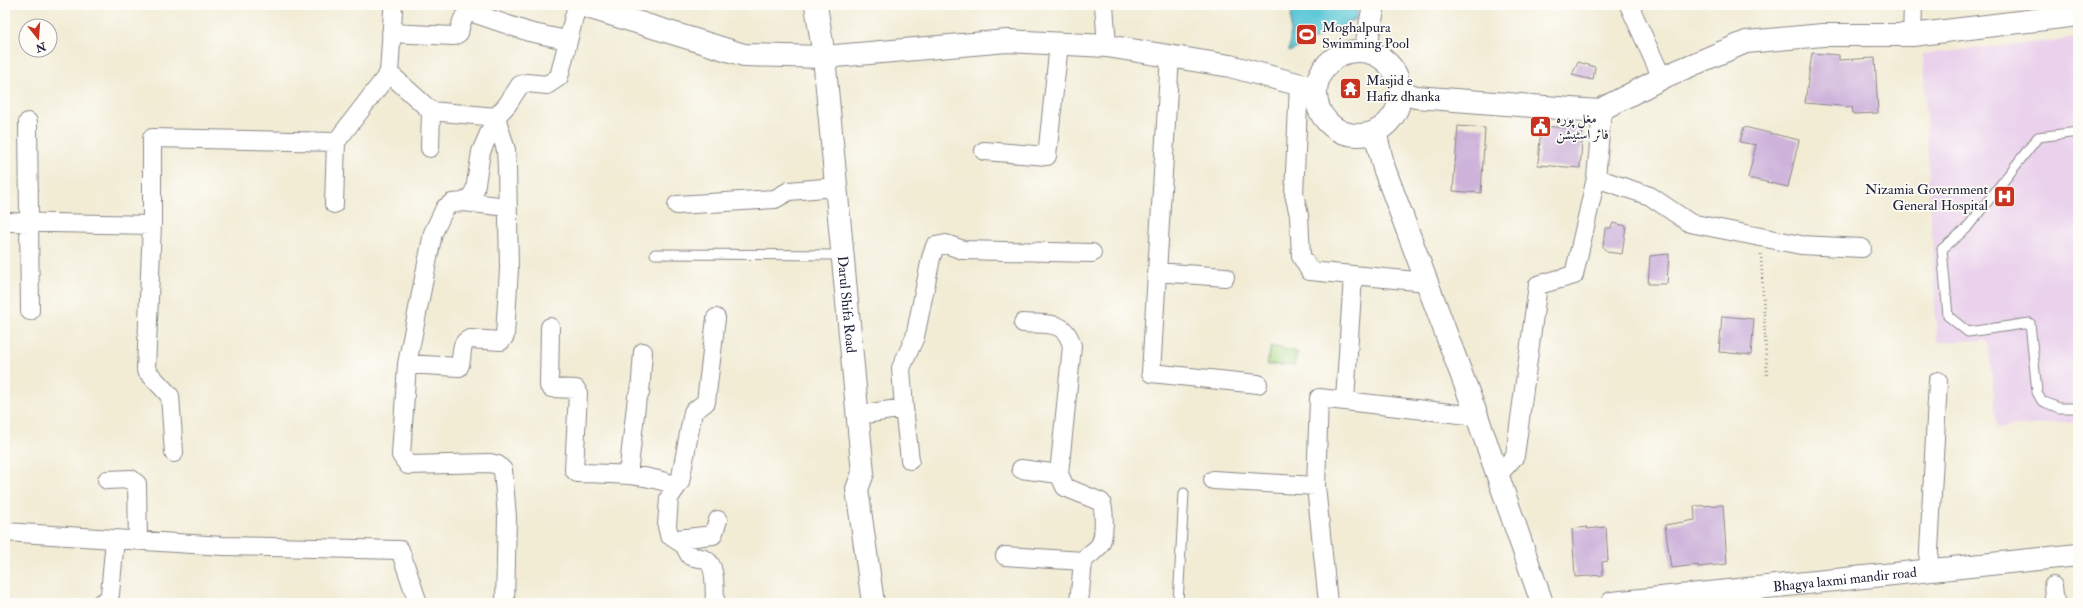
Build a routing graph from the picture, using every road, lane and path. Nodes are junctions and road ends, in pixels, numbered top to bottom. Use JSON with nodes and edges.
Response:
{"nodes":[{"id":1,"x":577,"y":5,"type":"edge"},
{"id":2,"x":816,"y":5,"type":"edge"},
{"id":3,"x":1104,"y":5,"type":"edge"},
{"id":4,"x":1374,"y":5,"type":"edge"},
{"id":5,"x":1629,"y":5,"type":"edge"},
{"id":6,"x":1913,"y":5,"type":"edge"},
{"id":7,"x":593,"y":7,"type":"edge"},
{"id":8,"x":393,"y":11,"type":"dead end"},
{"id":9,"x":2078,"y":16,"type":"edge"},
{"id":10,"x":391,"y":33,"type":"junction"},
{"id":11,"x":1912,"y":35,"type":"junction"},
{"id":12,"x":566,"y":40,"type":"junction"},
{"id":13,"x":1059,"y":44,"type":"junction"},
{"id":14,"x":1107,"y":46,"type":"junction"},
{"id":15,"x":1365,"y":51,"type":"junction"},
{"id":16,"x":1170,"y":56,"type":"junction"},
{"id":17,"x":824,"y":57,"type":"junction"},
{"id":18,"x":389,"y":73,"type":"junction"},
{"id":19,"x":1662,"y":78,"type":"junction"},
{"id":20,"x":1308,"y":87,"type":"junction"},
{"id":21,"x":1401,"y":92,"type":"junction"},
{"id":22,"x":431,"y":110,"type":"junction"},
{"id":23,"x":1602,"y":110,"type":"junction"},
{"id":24,"x":496,"y":118,"type":"junction"},
{"id":25,"x":28,"y":122,"type":"dead end"},
{"id":26,"x":1375,"y":132,"type":"junction"},
{"id":27,"x":2078,"y":132,"type":"edge"},
{"id":28,"x":336,"y":142,"type":"junction"},
{"id":29,"x":430,"y":148,"type":"dead end"},
{"id":30,"x":984,"y":151,"type":"dead end"},
{"id":31,"x":1596,"y":178,"type":"junction"},
{"id":32,"x":836,"y":187,"type":"junction"},
{"id":33,"x":464,"y":202,"type":"junction"},
{"id":34,"x":334,"y":204,"type":"dead end"},
{"id":35,"x":677,"y":205,"type":"dead end"},
{"id":36,"x":507,"y":207,"type":"junction"},
{"id":37,"x":5,"y":222,"type":"edge"},
{"id":38,"x":29,"y":222,"type":"junction"},
{"id":39,"x":152,"y":224,"type":"junction"},
{"id":40,"x":1761,"y":237,"type":"junction"},
{"id":41,"x":1862,"y":248,"type":"dead end"},
{"id":42,"x":1092,"y":253,"type":"dead end"},
{"id":43,"x":655,"y":254,"type":"dead end"},
{"id":44,"x":842,"y":255,"type":"junction"},
{"id":45,"x":1157,"y":272,"type":"junction"},
{"id":46,"x":1353,"y":276,"type":"junction"},
{"id":47,"x":1225,"y":277,"type":"dead end"},
{"id":48,"x":1427,"y":282,"type":"junction"},
{"id":49,"x":30,"y":311,"type":"dead end"},
{"id":50,"x":716,"y":318,"type":"dead end"},
{"id":51,"x":1023,"y":323,"type":"dead end"},
{"id":52,"x":550,"y":327,"type":"dead end"},
{"id":53,"x":643,"y":352,"type":"dead end"},
{"id":54,"x":407,"y":364,"type":"junction"},
{"id":55,"x":1767,"y":375,"type":"dead end"},
{"id":56,"x":1938,"y":382,"type":"dead end"},
{"id":57,"x":1258,"y":384,"type":"dead end"},
{"id":58,"x":1345,"y":400,"type":"junction"},
{"id":59,"x":904,"y":408,"type":"junction"},
{"id":60,"x":2078,"y":408,"type":"edge"},
{"id":61,"x":858,"y":415,"type":"junction"},
{"id":62,"x":1477,"y":416,"type":"junction"},
{"id":63,"x":174,"y":453,"type":"dead end"},
{"id":64,"x":910,"y":460,"type":"dead end"},
{"id":65,"x":1022,"y":469,"type":"dead end"},
{"id":66,"x":863,"y":473,"type":"junction"},
{"id":67,"x":1059,"y":474,"type":"junction"},
{"id":68,"x":628,"y":475,"type":"junction"},
{"id":69,"x":1498,"y":476,"type":"junction"},
{"id":70,"x":107,"y":480,"type":"dead end"},
{"id":71,"x":1213,"y":480,"type":"dead end"},
{"id":72,"x":677,"y":486,"type":"junction"},
{"id":73,"x":1316,"y":486,"type":"junction"},
{"id":74,"x":1184,"y":493,"type":"dead end"},
{"id":75,"x":718,"y":520,"type":"dead end"},
{"id":76,"x":5,"y":532,"type":"edge"},
{"id":77,"x":115,"y":539,"type":"junction"},
{"id":78,"x":678,"y":539,"type":"junction"},
{"id":79,"x":138,"y":541,"type":"junction"},
{"id":80,"x":2078,"y":555,"type":"edge"},
{"id":81,"x":1005,"y":556,"type":"dead end"},
{"id":82,"x":1083,"y":561,"type":"junction"},
{"id":83,"x":1928,"y":570,"type":"junction"},
{"id":84,"x":102,"y":603,"type":"edge"},
{"id":85,"x":418,"y":603,"type":"edge"},
{"id":86,"x":505,"y":603,"type":"edge"},
{"id":87,"x":715,"y":603,"type":"edge"},
{"id":88,"x":873,"y":603,"type":"edge"},
{"id":89,"x":888,"y":603,"type":"edge"},
{"id":90,"x":1078,"y":603,"type":"edge"},
{"id":91,"x":1178,"y":603,"type":"edge"},
{"id":92,"x":1328,"y":603,"type":"edge"},
{"id":93,"x":1542,"y":603,"type":"edge"},
{"id":94,"x":1612,"y":603,"type":"edge"}],
"edges":[{"from":1,"to":12,"type":"street"},
{"from":2,"to":17,"type":"main road","name":"Darul Shifa Road"},
{"from":3,"to":14,"type":"street"},
{"from":4,"to":15,"type":"main road"},
{"from":5,"to":19,"type":"street"},
{"from":6,"to":11,"type":"street"},
{"from":7,"to":17,"type":"main road"},
{"from":8,"to":10,"type":"street"},
{"from":9,"to":11,"type":"main road"},
{"from":10,"to":12,"type":"street"},
{"from":10,"to":18,"type":"street"},
{"from":11,"to":19,"type":"main road"},
{"from":12,"to":24,"type":"street"},
{"from":13,"to":14,"type":"main road"},
{"from":13,"to":17,"type":"main road"},
{"from":13,"to":30,"type":"street"},
{"from":14,"to":16,"type":"main road"},
{"from":15,"to":20,"type":"main road"},
{"from":15,"to":21,"type":"main road"},
{"from":16,"to":20,"type":"main road"},
{"from":16,"to":45,"type":"street"},
{"from":17,"to":32,"type":"main road","name":"Darul Shifa Road"},
{"from":18,"to":22,"type":"street"},
{"from":18,"to":28,"type":"street"},
{"from":19,"to":23,"type":"main road"},
{"from":20,"to":26,"type":"main road"},
{"from":20,"to":46,"type":"street"},
{"from":21,"to":23,"type":"main road"},
{"from":21,"to":26,"type":"main road"},
{"from":22,"to":24,"type":"street"},
{"from":22,"to":29,"type":"street"},
{"from":23,"to":31,"type":"street"},
{"from":24,"to":33,"type":"street"},
{"from":24,"to":36,"type":"street"},
{"from":25,"to":38,"type":"street"},
{"from":26,"to":48,"type":"main road"},
{"from":27,"to":60,"type":"lane"},
{"from":28,"to":34,"type":"street"},
{"from":28,"to":39,"type":"street"},
{"from":31,"to":40,"type":"street"},
{"from":31,"to":69,"type":"street"},
{"from":32,"to":35,"type":"street"},
{"from":32,"to":44,"type":"main road","name":"Darul Shifa Road"},
{"from":33,"to":36,"type":"street"},
{"from":33,"to":54,"type":"street"},
{"from":36,"to":54,"type":"street"},
{"from":37,"to":38,"type":"street"},
{"from":38,"to":39,"type":"street"},
{"from":38,"to":49,"type":"street"},
{"from":39,"to":63,"type":"street"},
{"from":40,"to":41,"type":"street"},
{"from":40,"to":55,"type":"path"},
{"from":42,"to":59,"type":"street"},
{"from":43,"to":44,"type":"lane"},
{"from":44,"to":61,"type":"main road","name":"Darul Shifa Road"},
{"from":45,"to":47,"type":"street"},
{"from":45,"to":57,"type":"street"},
{"from":46,"to":48,"type":"street"},
{"from":46,"to":58,"type":"street"},
{"from":48,"to":62,"type":"main road"},
{"from":50,"to":72,"type":"street"},
{"from":51,"to":67,"type":"street"},
{"from":52,"to":68,"type":"street"},
{"from":53,"to":68,"type":"street"},
{"from":54,"to":86,"type":"street"},
{"from":56,"to":83,"type":"street"},
{"from":58,"to":62,"type":"street"},
{"from":58,"to":73,"type":"street"},
{"from":59,"to":61,"type":"street"},
{"from":59,"to":64,"type":"street"},
{"from":61,"to":66,"type":"main road","name":"Darul Shifa Road"},
{"from":62,"to":69,"type":"main road"},
{"from":65,"to":67,"type":"street"},
{"from":66,"to":88,"type":"main road","name":"Darul Shifa Road"},
{"from":66,"to":89,"type":"main road"},
{"from":67,"to":82,"type":"street"},
{"from":68,"to":72,"type":"street"},
{"from":69,"to":93,"type":"main road"},
{"from":70,"to":79,"type":"street"},
{"from":71,"to":73,"type":"street"},
{"from":72,"to":78,"type":"street"},
{"from":73,"to":92,"type":"street"},
{"from":74,"to":91,"type":"lane"},
{"from":75,"to":78,"type":"street"},
{"from":76,"to":77,"type":"street"},
{"from":77,"to":79,"type":"street"},
{"from":77,"to":84,"type":"street"},
{"from":78,"to":87,"type":"street"},
{"from":79,"to":85,"type":"street"},
{"from":80,"to":83,"type":"main road","name":"Bhagya laxmi mandir road"},
{"from":81,"to":82,"type":"street"},
{"from":82,"to":90,"type":"street"},
{"from":83,"to":94,"type":"main road","name":"Bhagya laxmi mandir road"}]}
